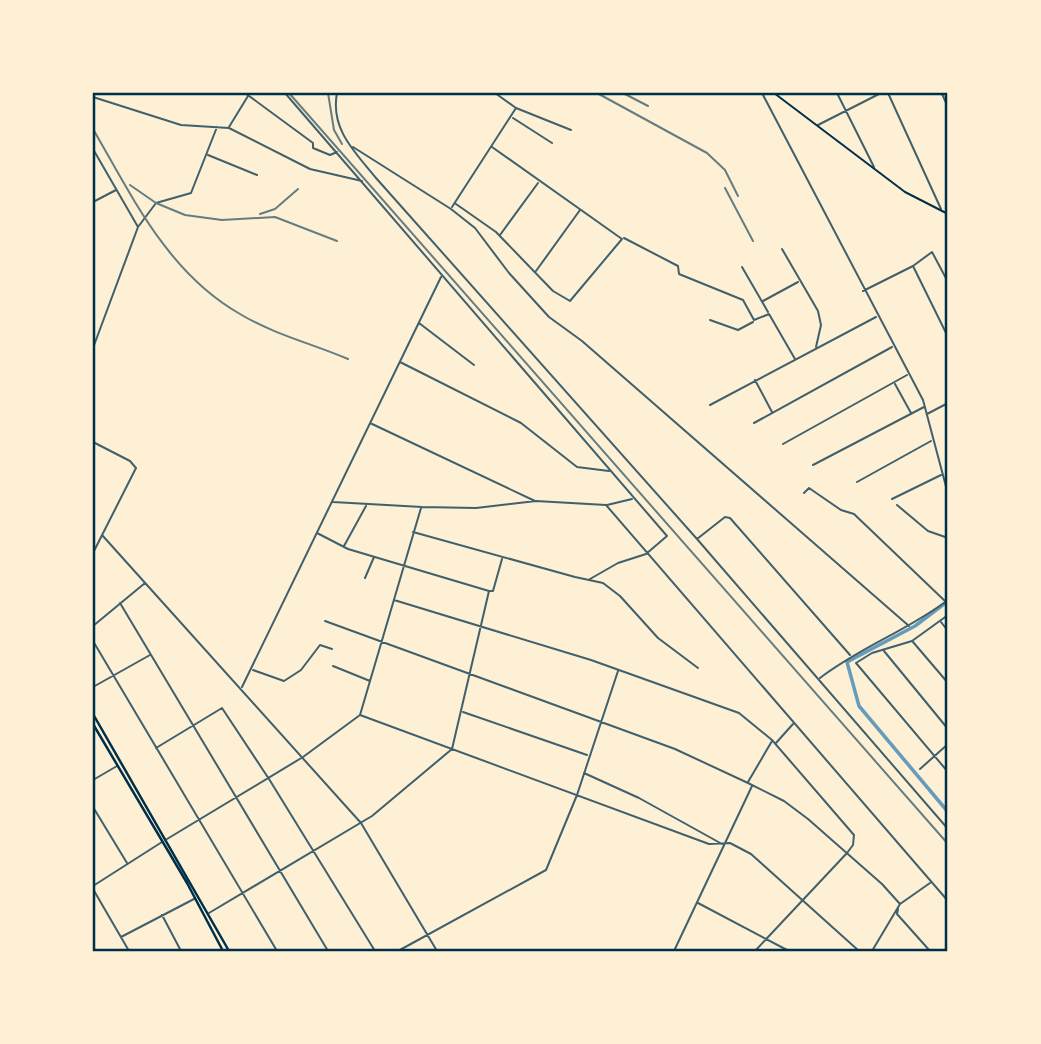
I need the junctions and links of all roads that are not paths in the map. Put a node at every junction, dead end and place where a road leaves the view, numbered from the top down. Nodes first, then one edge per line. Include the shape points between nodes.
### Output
1 (285, 93) edge
2 (337, 93) edge
3 (495, 93) edge
4 (762, 93) edge
5 (774, 93) edge
6 (837, 93) edge
7 (881, 93) edge
8 (888, 93) edge
9 (945, 93) edge
10 (247, 94) edge
11 (93, 97) edge
12 (948, 107) edge
13 (516, 108) junction
14 (845, 110) junction
15 (512, 118) junction
16 (818, 125) junction
17 (217, 126) junction
18 (229, 128) junction
19 (571, 130) dead end
20 (552, 143) dead end
21 (349, 145) junction
22 (492, 147) junction
23 (93, 149) edge
24 (337, 152) junction
25 (207, 155) junction
26 (874, 167) junction
27 (257, 175) dead end
28 (362, 181) junction
29 (540, 181) junction
30 (116, 190) junction
31 (93, 202) edge
32 (456, 204) junction
33 (451, 209) junction
34 (580, 209) junction
35 (942, 211) junction
36 (948, 214) edge
37 (138, 227) junction
38 (500, 235) junction
39 (622, 239) junction
40 (782, 249) dead end
41 (913, 266) junction
42 (742, 267) dead end
43 (536, 271) junction
44 (442, 276) junction
45 (800, 281) junction
46 (948, 282) edge
47 (863, 290) junction
48 (762, 302) junction
49 (769, 314) junction
50 (877, 316) junction
51 (710, 320) dead end
52 (755, 320) junction
53 (418, 322) junction
54 (948, 337) edge
55 (893, 346) junction
56 (93, 348) edge
57 (816, 348) junction
58 (794, 359) junction
59 (400, 362) junction
60 (474, 365) dead end
61 (909, 374) junction
62 (755, 380) junction
63 (894, 382) junction
64 (948, 403) edge
65 (710, 405) dead end
66 (925, 407) junction
67 (772, 413) junction
68 (911, 414) junction
69 (926, 415) junction
70 (370, 423) junction
71 (754, 423) dead end
72 (932, 440) junction
73 (93, 442) edge
74 (783, 444) dead end
75 (813, 465) dead end
76 (610, 471) junction
77 (942, 475) junction
78 (857, 482) dead end
79 (804, 493) dead end
80 (948, 494) edge
81 (634, 499) junction
82 (892, 499) dead end
83 (536, 501) junction
84 (333, 502) junction
85 (606, 505) junction
86 (897, 505) dead end
87 (366, 506) junction
88 (422, 507) junction
89 (412, 532) junction
90 (317, 533) junction
91 (102, 535) junction
92 (948, 538) edge
93 (697, 539) junction
94 (344, 547) junction
95 (93, 553) edge
96 (646, 555) junction
97 (374, 557) junction
98 (503, 558) junction
99 (404, 565) junction
100 (365, 578) dead end
101 (590, 579) junction
102 (145, 583) junction
103 (489, 591) junction
104 (394, 600) junction
105 (947, 601) edge
106 (120, 603) junction
107 (948, 615) edge
108 (325, 621) dead end
109 (941, 621) junction
110 (93, 626) edge
111 (909, 626) junction
112 (481, 627) junction
113 (948, 631) edge
114 (93, 641) edge
115 (912, 641) junction
116 (383, 642) junction
117 (332, 649) dead end
118 (883, 650) junction
119 (152, 654) junction
120 (850, 655) junction
121 (333, 666) dead end
122 (698, 668) dead end
123 (618, 669) junction
124 (252, 670) junction
125 (471, 675) junction
126 (113, 676) junction
127 (819, 679) junction
128 (371, 682) junction
129 (948, 683) edge
130 (93, 687) edge
131 (241, 689) junction
132 (462, 712) junction
133 (93, 714) edge
134 (360, 715) junction
135 (600, 723) junction
136 (794, 723) junction
137 (93, 724) edge
138 (194, 725) junction
139 (948, 729) edge
140 (772, 740) junction
141 (775, 743) junction
142 (948, 744) edge
143 (156, 748) junction
144 (452, 749) junction
145 (589, 756) junction
146 (934, 756) junction
147 (303, 757) junction
148 (119, 766) junction
149 (920, 769) dead end
150 (948, 772) edge
151 (584, 773) junction
152 (269, 779) junction
153 (93, 780) edge
154 (748, 783) junction
155 (752, 785) junction
156 (577, 794) junction
157 (237, 798) junction
158 (93, 807) edge
159 (199, 821) junction
160 (361, 823) junction
161 (948, 829) edge
162 (165, 840) junction
163 (723, 844) junction
164 (313, 851) junction
165 (847, 853) junction
166 (128, 864) junction
167 (280, 871) junction
168 (931, 882) junction
169 (93, 887) edge
170 (242, 894) junction
171 (194, 897) junction
172 (803, 899) junction
173 (948, 901) edge
174 (697, 902) junction
175 (900, 904) junction
176 (208, 913) junction
177 (162, 915) junction
178 (428, 935) junction
179 (121, 937) junction
180 (766, 939) junction
181 (129, 951) edge
182 (181, 951) edge
183 (223, 951) edge
184 (229, 951) edge
185 (277, 951) edge
186 (328, 951) edge
187 (375, 951) edge
188 (398, 951) edge
189 (438, 951) edge
190 (674, 951) edge
191 (755, 951) edge
192 (789, 951) edge
193 (859, 951) edge
194 (872, 951) edge
195 (930, 951) edge

1 - 24 street
2 - 21 street via 340,132
3 - 13 street
4 - 47 street
5 - 16 main road
6 - 14 street
7 - 14 street
8 - 35 street
9 - 12 street
10 - 18 street
10 - 24 street via 300,131 313,143 312,148 330,155
11 - 17 street via 181,125
13 - 15 street
13 - 19 street
14 - 16 street
14 - 26 street
15 - 20 street
15 - 22 street
16 - 26 main road
17 - 18 street
17 - 25 street
18 - 28 street via 310,169
21 - 33 street
21 - 93 street
22 - 29 street
22 - 32 street
23 - 30 street
24 - 28 street
25 - 27 street
25 - 37 street via 191,192 156,204
26 - 35 main road via 905,192
28 - 44 street
29 - 34 street
29 - 38 street
30 - 31 street
30 - 37 street
32 - 33 street
32 - 38 street
33 - 111 street via 484,238 550,317
34 - 39 street
34 - 43 street
35 - 36 main road
37 - 56 street
38 - 43 street
39 - 43 street via 570,301 553,291
39 - 52 street via 678,266 679,274 743,300
40 - 45 street
41 - 46 street via 932,252
41 - 47 street
41 - 54 street
42 - 48 street
44 - 53 street
44 - 76 street
45 - 48 street
45 - 57 street via 818,311 821,325
47 - 50 street
48 - 49 street
49 - 52 street
49 - 58 street
50 - 55 street
50 - 57 street
51 - 52 street via 738,330
53 - 59 street
53 - 60 street
55 - 61 street
55 - 67 street
57 - 58 street
58 - 62 street
59 - 70 street
59 - 76 street via 521,424 577,467
61 - 63 street
61 - 66 street
62 - 65 street
62 - 67 street
63 - 68 street
63 - 74 street
64 - 69 street
66 - 68 street
66 - 69 street
67 - 71 street
68 - 75 street
69 - 72 street
70 - 83 street
70 - 84 street
72 - 77 street
72 - 78 street
73 - 91 street via 136,468
76 - 81 street
77 - 80 street
77 - 82 street
79 - 105 street via 809,488 863,521
81 - 85 street
81 - 96 street via 667,536
83 - 85 street
83 - 88 street via 476,508
84 - 87 street
84 - 90 street
85 - 96 street
86 - 92 street via 922,527
87 - 88 street
87 - 94 street
88 - 89 street
89 - 98 street
89 - 99 street
90 - 94 street
90 - 124 street
91 - 95 street
91 - 102 street
93 - 120 street via 725,517 730,518
93 - 127 street
94 - 97 street
96 - 101 street
96 - 136 street
97 - 99 street
97 - 100 street
98 - 101 street
98 - 103 street via 493,591
99 - 103 street
99 - 104 street
101 - 122 street via 620,596 658,638
102 - 106 street
102 - 131 street
103 - 112 street
104 - 112 street
104 - 116 street
105 - 111 street
106 - 110 street
106 - 119 street
107 - 109 street
108 - 116 street
109 - 113 street
109 - 115 street
111 - 120 street
112 - 123 street
112 - 125 street
114 - 126 street
115 - 118 street
115 - 129 street
116 - 125 street
116 - 128 street
117 - 124 street via 320,645 301,670 284,681
118 - 139 street
118 - 146 street via 858,660 857,665
119 - 126 street
119 - 138 street
120 - 127 street
121 - 128 street
123 - 135 street
123 - 140 street via 739,713
124 - 131 street
125 - 132 street
125 - 135 street
126 - 130 street
126 - 143 street
127 - 161 street
128 - 134 street
131 - 147 street
132 - 144 street
132 - 145 street
133 - 162 main road
134 - 144 street
134 - 147 street
135 - 145 street
135 - 154 street via 675,749
136 - 141 street
136 - 168 street
137 - 148 main road
138 - 143 street
138 - 152 street via 222,708
138 - 157 street
140 - 141 street
140 - 154 street
141 - 165 street via 854,835
142 - 146 street
143 - 159 street
144 - 156 street
144 - 160 street
145 - 151 street
146 - 149 street
146 - 150 street
147 - 152 street
147 - 160 street
148 - 153 street
148 - 162 main road
151 - 156 street
151 - 163 street
152 - 157 street
152 - 164 street
154 - 155 street
155 - 163 street
155 - 165 street via 784,801
156 - 163 street via 709,844
156 - 178 street via 546,870
157 - 159 street
157 - 167 street
158 - 166 street
159 - 162 street
159 - 170 street
160 - 164 street
160 - 178 street
162 - 166 street
162 - 171 main road
162 - 176 main road
163 - 172 street via 751,854
163 - 174 street
164 - 167 street
164 - 187 street
165 - 172 street
165 - 175 street
166 - 169 street
167 - 170 street
167 - 186 street
168 - 173 street
168 - 175 street
169 - 179 street
170 - 176 street
170 - 185 street
171 - 177 street
171 - 183 main road
172 - 180 street
172 - 193 street
174 - 180 street
174 - 190 street
175 - 194 street
175 - 195 street via 897,914
176 - 184 main road
177 - 179 street
177 - 182 street
178 - 188 street
178 - 189 street
179 - 181 street
180 - 191 street
180 - 192 street

